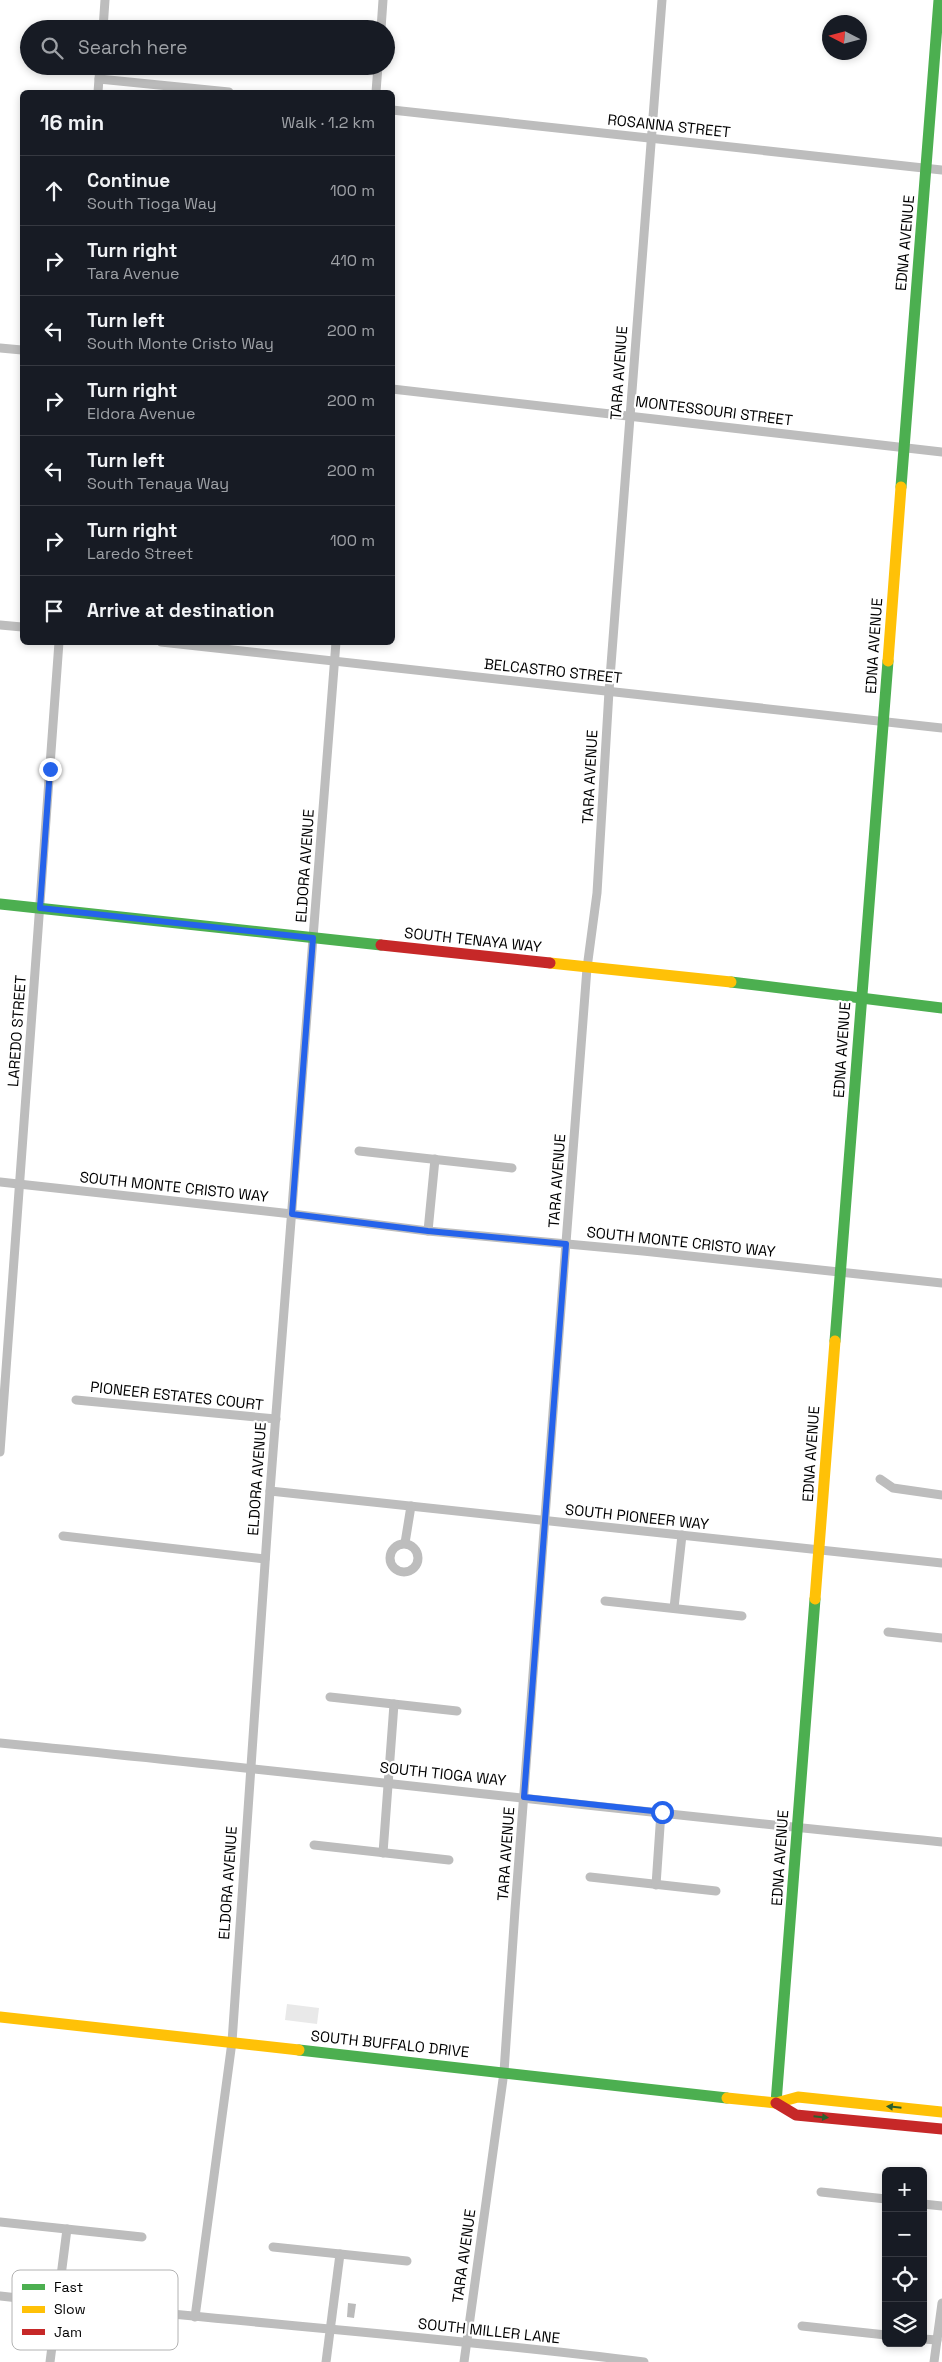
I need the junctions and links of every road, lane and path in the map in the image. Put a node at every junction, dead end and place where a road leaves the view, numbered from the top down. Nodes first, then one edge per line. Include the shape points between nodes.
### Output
1 (105, 0) edge
2 (383, 0) edge
3 (662, 0) edge
4 (939, 0) edge
5 (104, 20) edge
6 (382, 20) edge
7 (99, 75) edge
8 (377, 75) edge
9 (99, 79) junction
10 (98, 90) edge
11 (208, 90) edge
12 (376, 90) edge
13 (395, 110) edge
14 (651, 138) junction
15 (926, 168) junction
16 (942, 170) edge
17 (0, 348) edge
18 (20, 350) edge
19 (395, 389) edge
20 (630, 415) junction
21 (903, 448) junction
22 (942, 452) edge
23 (0, 625) edge
24 (20, 628) edge
25 (59, 645) edge
26 (186, 645) edge
27 (336, 645) edge
28 (334, 662) junction
29 (609, 691) junction
30 (883, 721) junction
31 (942, 728) edge
32 (0, 904) edge
33 (40, 908) junction
34 (313, 938) junction
35 (587, 968) junction
36 (861, 997) junction
37 (942, 1008) edge
38 (359, 1151) dead end
39 (435, 1159) junction
40 (512, 1168) dead end
41 (0, 1182) edge
42 (19, 1185) junction
43 (292, 1214) junction
44 (428, 1231) junction
45 (566, 1244) junction
46 (840, 1273) junction
47 (942, 1283) edge
48 (76, 1400) dead end
49 (276, 1420) junction
50 (0, 1452) edge
51 (880, 1479) dead end
52 (270, 1491) junction
53 (942, 1495) edge
54 (411, 1506) junction
55 (545, 1521) junction
56 (682, 1535) junction
57 (63, 1536) dead end
58 (406, 1543) dead end
59 (819, 1550) junction
60 (265, 1559) junction
61 (942, 1563) edge
62 (605, 1601) dead end
63 (674, 1608) junction
64 (742, 1616) dead end
65 (888, 1632) dead end
66 (942, 1638) edge
67 (330, 1697) dead end
68 (394, 1704) junction
69 (457, 1711) dead end
70 (0, 1743) edge
71 (250, 1767) junction
72 (388, 1782) junction
73 (524, 1797) junction
74 (662, 1812) junction
75 (798, 1828) junction
76 (942, 1842) edge
77 (314, 1845) dead end
78 (383, 1853) junction
79 (449, 1860) dead end
80 (590, 1877) dead end
81 (656, 1884) junction
82 (716, 1891) dead end
83 (0, 2017) edge
84 (232, 2042) junction
85 (504, 2072) junction
86 (776, 2103) junction
87 (942, 2112) edge
88 (942, 2129) edge
89 (821, 2192) dead end
90 (882, 2200) edge
91 (927, 2204) edge
92 (942, 2206) edge
93 (0, 2222) edge
94 (67, 2229) junction
95 (142, 2237) dead end
96 (273, 2247) dead end
97 (340, 2254) junction
98 (407, 2261) dead end
99 (61, 2270) edge
100 (942, 2303) edge
101 (178, 2315) edge
102 (195, 2317) junction
103 (802, 2326) dead end
104 (331, 2328) junction
105 (882, 2335) edge
106 (927, 2339) edge
107 (937, 2340) junction
108 (466, 2341) junction
109 (326, 2362) edge
110 (464, 2362) edge
111 (644, 2362) edge
112 (934, 2362) edge

1 - 5 street
2 - 6 street
3 - 14 street, TARA AVENUE
4 - 15 street, EDNA AVENUE
7 - 9 street
8 - 12 street
9 - 10 street
9 - 11 street
13 - 14 street, ROSANNA STREET
14 - 15 street, ROSANNA STREET
14 - 20 street, TARA AVENUE
15 - 16 street, ROSANNA STREET
15 - 21 street, EDNA AVENUE
17 - 18 street
19 - 20 street, MONTESSOURI STREET
20 - 21 street, MONTESSOURI STREET
20 - 29 street, TARA AVENUE
21 - 22 street, MONTESSOURI STREET
21 - 30 street, EDNA AVENUE
23 - 24 street
25 - 33 street, LAREDO STREET
26 - 28 street, BELCASTRO STREET
27 - 28 street, ELDORA AVENUE
28 - 29 street, BELCASTRO STREET
28 - 34 street, ELDORA AVENUE
29 - 30 street, BELCASTRO STREET
29 - 35 street, TARA AVENUE via 597,893
30 - 31 street, BELCASTRO STREET
30 - 36 street, EDNA AVENUE
32 - 33 street, SOUTH TENAYA WAY
33 - 34 street, SOUTH TENAYA WAY
33 - 42 street, LAREDO STREET
34 - 35 street, SOUTH TENAYA WAY
34 - 43 street, ELDORA AVENUE
35 - 36 street, SOUTH TENAYA WAY
35 - 45 street, TARA AVENUE
36 - 37 street, SOUTH TENAYA WAY
36 - 46 street, EDNA AVENUE
38 - 39 street
39 - 40 street
39 - 44 street
41 - 42 street, SOUTH MONTE CRISTO WAY
42 - 43 street, SOUTH MONTE CRISTO WAY
42 - 50 street, LAREDO STREET
43 - 44 street, SOUTH MONTE CRISTO WAY
43 - 49 street, ELDORA AVENUE
44 - 45 street, SOUTH MONTE CRISTO WAY
45 - 46 street, SOUTH MONTE CRISTO WAY
45 - 55 street, TARA AVENUE
46 - 47 street, SOUTH MONTE CRISTO WAY
46 - 59 street, EDNA AVENUE
48 - 49 street, PIONEER ESTATES COURT
49 - 52 street, ELDORA AVENUE
51 - 53 street via 893,1488
52 - 54 street, SOUTH PIONEER WAY
52 - 60 street, ELDORA AVENUE
54 - 55 street, SOUTH PIONEER WAY
54 - 58 street
55 - 56 street, SOUTH PIONEER WAY
55 - 73 street, TARA AVENUE
56 - 59 street, SOUTH PIONEER WAY
56 - 63 street
57 - 60 street
59 - 61 street, SOUTH PIONEER WAY
59 - 75 street, EDNA AVENUE
60 - 71 street, ELDORA AVENUE
62 - 63 street
63 - 64 street
65 - 66 street
67 - 68 street
68 - 69 street
68 - 72 street
70 - 71 street, SOUTH TIOGA WAY
71 - 72 street, SOUTH TIOGA WAY
71 - 84 street, ELDORA AVENUE
72 - 73 street, SOUTH TIOGA WAY
72 - 78 street
73 - 74 street, SOUTH TIOGA WAY
73 - 85 street, TARA AVENUE
74 - 75 street, SOUTH TIOGA WAY
74 - 81 street
75 - 76 street, SOUTH TIOGA WAY
75 - 86 street, EDNA AVENUE
77 - 78 street
78 - 79 street
80 - 81 street
81 - 82 street
83 - 84 street, SOUTH BUFFALO DRIVE
84 - 85 street, SOUTH BUFFALO DRIVE
84 - 102 street, ELDORA AVENUE
85 - 86 street, SOUTH BUFFALO DRIVE
85 - 108 street, TARA AVENUE
87 -> 86 street, SOUTH BUFFALO DRIVE via 798,2097
86 -> 88 street, SOUTH BUFFALO DRIVE via 796,2114
89 - 90 street
91 - 92 street
93 - 94 street
94 - 95 street
94 - 99 street
96 - 97 street
97 - 98 street
97 - 104 street
100 - 107 street
101 - 102 street, SOUTH MILLER LANE
102 - 104 street, SOUTH MILLER LANE
103 - 105 street
104 - 108 street, SOUTH MILLER LANE
104 - 109 street
106 - 107 street
107 - 112 street
108 - 110 street, TARA AVENUE
108 - 111 street, SOUTH MILLER LANE

